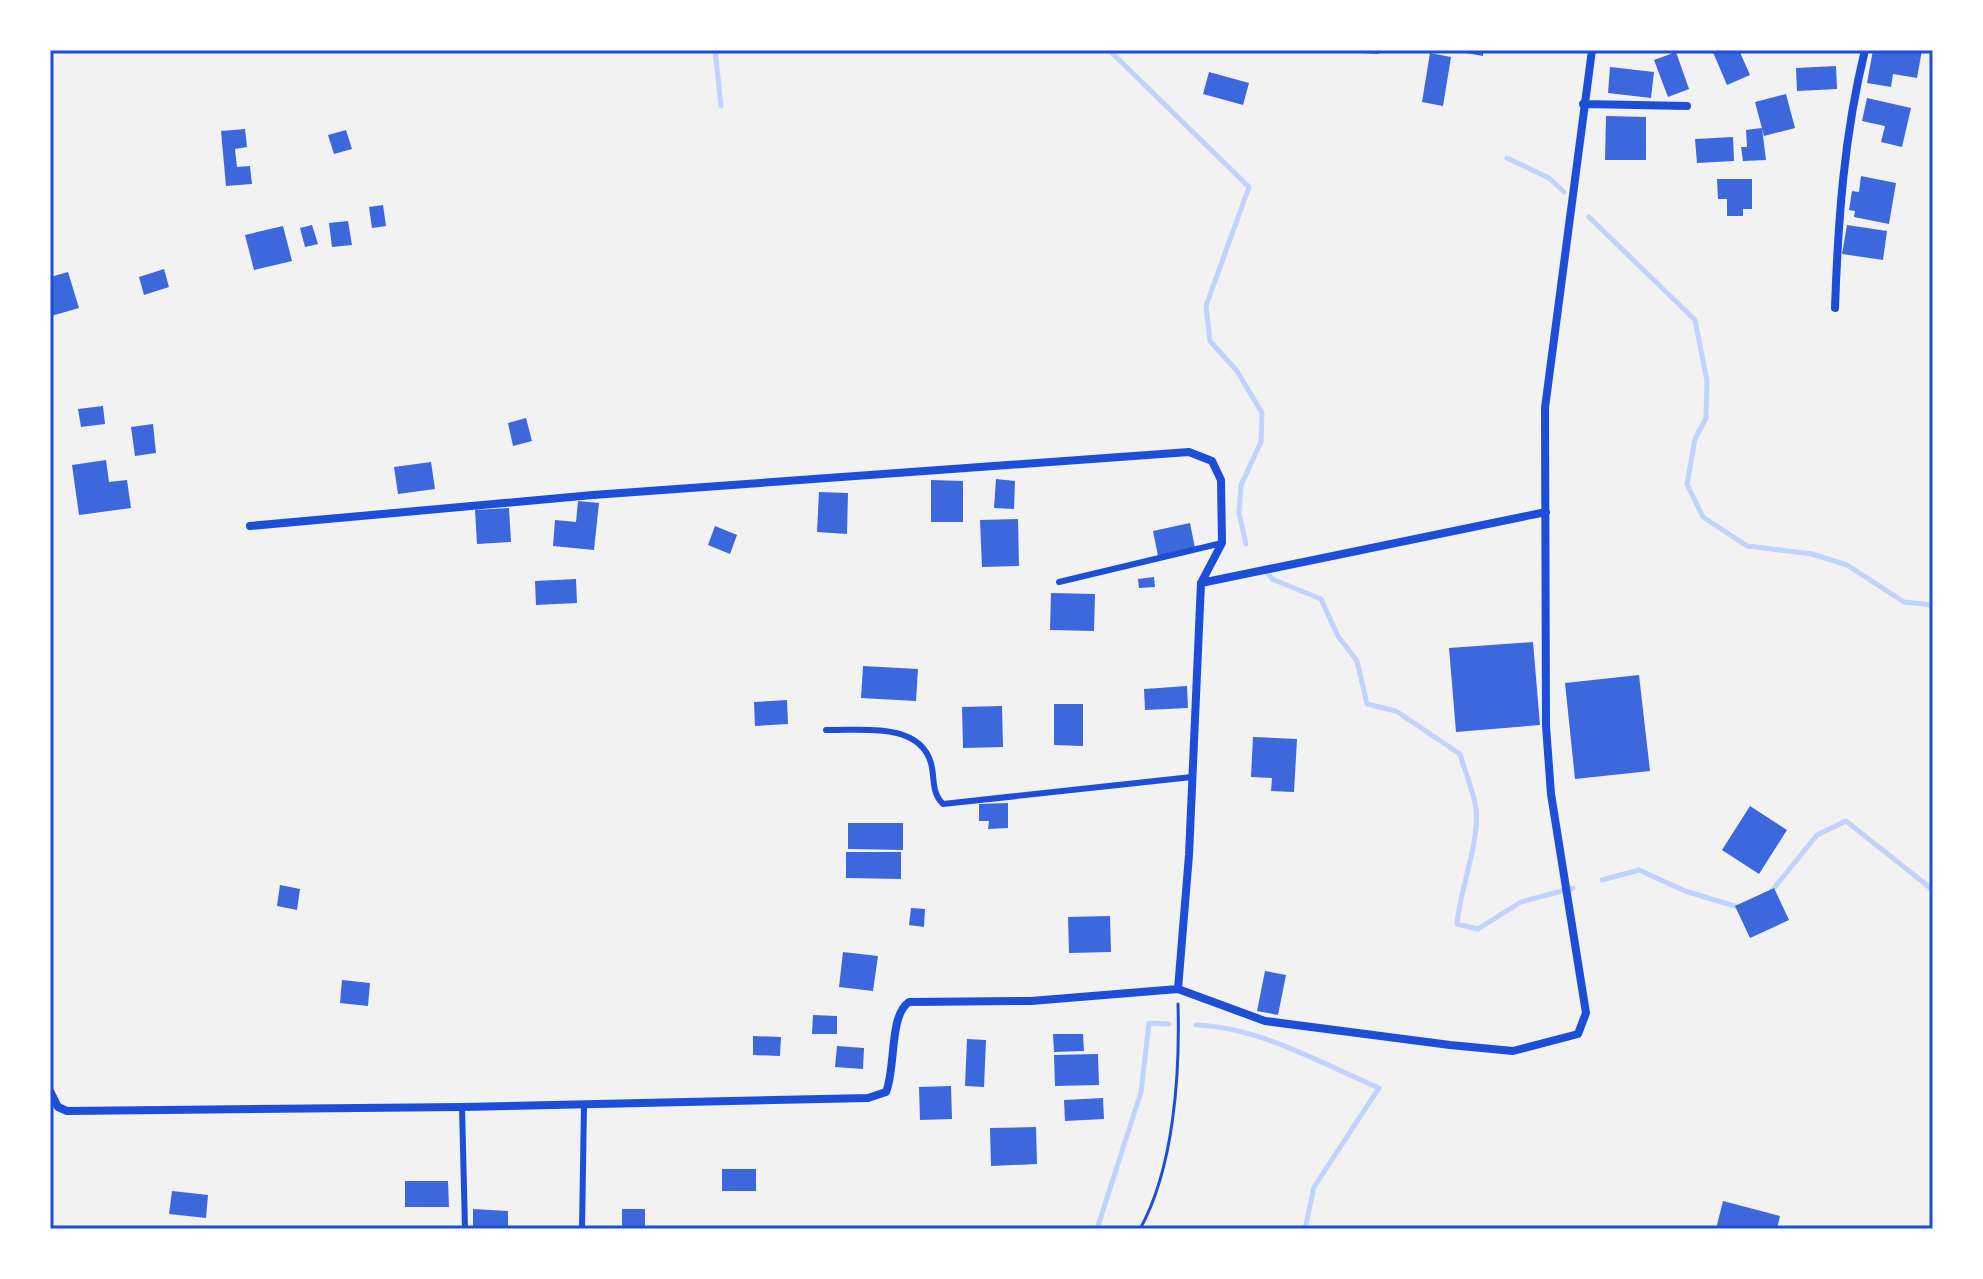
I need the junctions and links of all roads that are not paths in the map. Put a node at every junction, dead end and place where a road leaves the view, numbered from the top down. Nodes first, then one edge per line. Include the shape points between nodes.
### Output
1 (1592, 50) edge
2 (1865, 50) edge
3 (1583, 104) junction
4 (1687, 106) dead end
5 (1835, 308) dead end
6 (1546, 512) junction
7 (250, 526) dead end
8 (1222, 543) junction
9 (1059, 582) dead end
10 (1201, 583) junction
11 (826, 730) dead end
12 (1192, 777) junction
13 (1178, 989) junction
14 (50, 1091) edge
15 (584, 1105) junction
16 (462, 1107) junction
17 (465, 1229) edge
18 (582, 1229) edge

1 - 3 street
2 - 5 street via 1848,132
3 - 4 street
3 - 6 street via 1545,408
6 - 10 street
6 - 13 street via 1547,740 1555,825 1586,1013 1578,1034 1513,1051 1450,1045 1265,1021
7 - 8 street via 1189,452 1203,455 1218,469
8 - 9 lane
8 - 10 street
10 - 12 street
11 - 12 lane via 912,738 931,761 935,793 943,804
12 - 13 street
13 - 15 street via 1031,1001 909,1002 900,1009 889,1085 880,1095
14 - 16 street via 58,1107 67,1111
15 - 16 street
15 - 18 lane
16 - 17 lane

